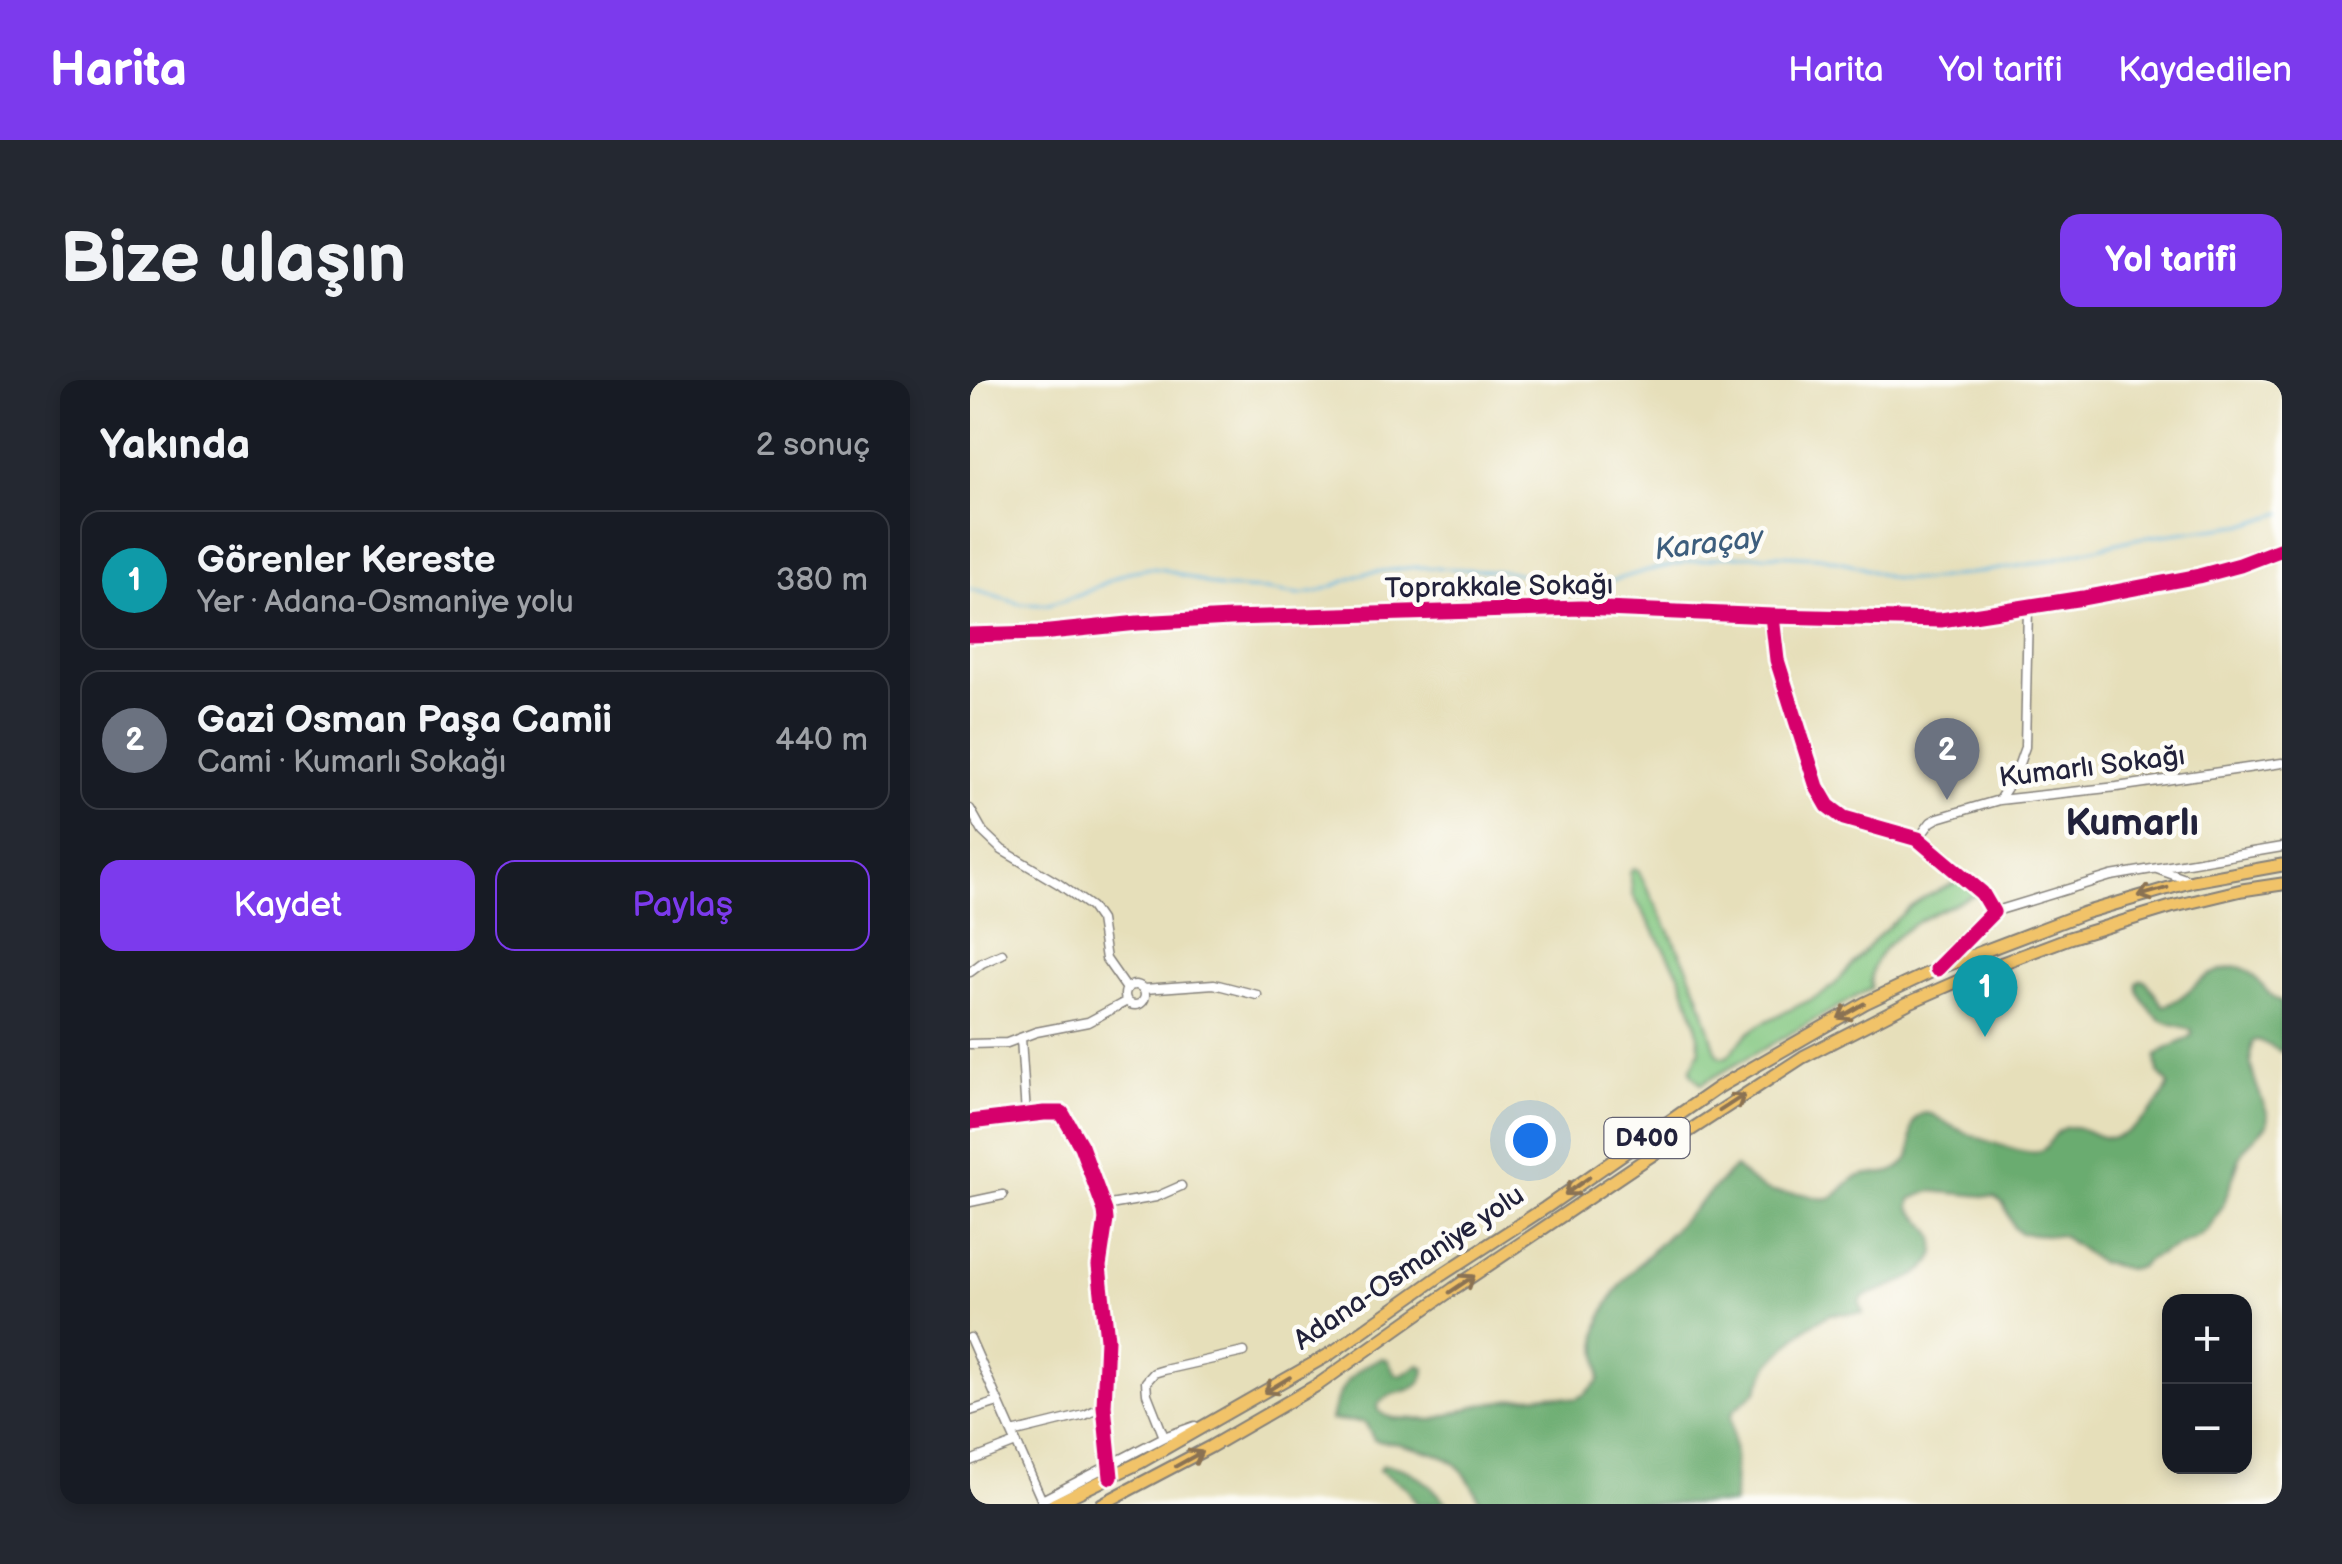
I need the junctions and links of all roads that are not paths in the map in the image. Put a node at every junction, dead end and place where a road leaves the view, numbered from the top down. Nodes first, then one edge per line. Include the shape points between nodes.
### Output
1 (2282, 549) edge
2 (2028, 607) junction
3 (1772, 616) junction
4 (970, 634) edge
5 (2282, 764) edge
6 (1998, 800) junction
7 (970, 809) edge
8 (1918, 838) junction
9 (2282, 847) edge
10 (2282, 865) edge
11 (2153, 868) junction
12 (2193, 881) junction
13 (2282, 884) edge
14 (1993, 912) junction
15 (1002, 954) dead end
16 (1938, 969) junction
17 (970, 972) edge
18 (1127, 989) junction
19 (1144, 990) junction
20 (1257, 996) dead end
21 (1127, 1001) junction
22 (1021, 1038) junction
23 (970, 1044) edge
24 (1026, 1115) junction
25 (970, 1122) edge
26 (1181, 1186) dead end
27 (1003, 1195) dead end
28 (970, 1202) edge
29 (1104, 1206) junction
30 (970, 1338) edge
31 (1244, 1352) dead end
32 (998, 1402) junction
33 (1104, 1406) junction
34 (970, 1411) edge
35 (1214, 1422) junction
36 (1012, 1432) junction
37 (1164, 1437) junction
38 (1016, 1443) junction
39 (970, 1461) edge
40 (1110, 1471) junction
41 (1047, 1503) edge
42 (1102, 1504) edge

1 - 2 street, Toprakkale Sokağı via 2199,576
2 - 3 street, Toprakkale Sokağı via 1941,620
2 - 6 street via 2024,747
3 - 4 street, Toprakkale Sokağı via 1581,608
3 - 8 street via 1777,660 1824,801 1844,818
5 - 6 street, Kumarlı Sokağı
6 - 8 street, Kumarlı Sokağı via 1938,818
7 - 18 street via 1002,850 1091,907 1100,920 1106,959
8 - 14 street via 1982,893
9 - 11 street
10 - 12 highway, Adana-Osmaniye yolu / D400
11 - 12 street
11 - 14 street
12 -> 16 highway, Adana-Osmaniye yolu / D400
42 -> 13 highway, Adana-Osmaniye yolu / D400 via 1319,1384 1804,1057 1926,995 2069,938
14 - 16 street
15 - 17 street
16 -> 35 highway, Adana-Osmaniye yolu / D400 via 1719,1087 1330,1354
18 - 19 street
18 - 21 street
19 - 20 street via 1214,984
19 - 21 street via 1140,1004
21 - 22 street via 1088,1022
22 - 23 street
22 - 24 street
24 - 25 street
24 - 29 street via 1066,1116
26 - 29 street via 1156,1198
27 - 28 street
29 - 33 street
30 - 32 street
31 - 37 street via 1152,1374 1147,1394
32 - 34 street
32 - 36 street
33 - 36 street
33 - 40 street
35 - 37 street
35 - 40 highway, Adana-Osmaniye yolu / D400
36 - 38 street
37 - 40 street
38 - 39 street
38 - 41 street
40 - 41 highway, Adana-Osmaniye yolu / D400

